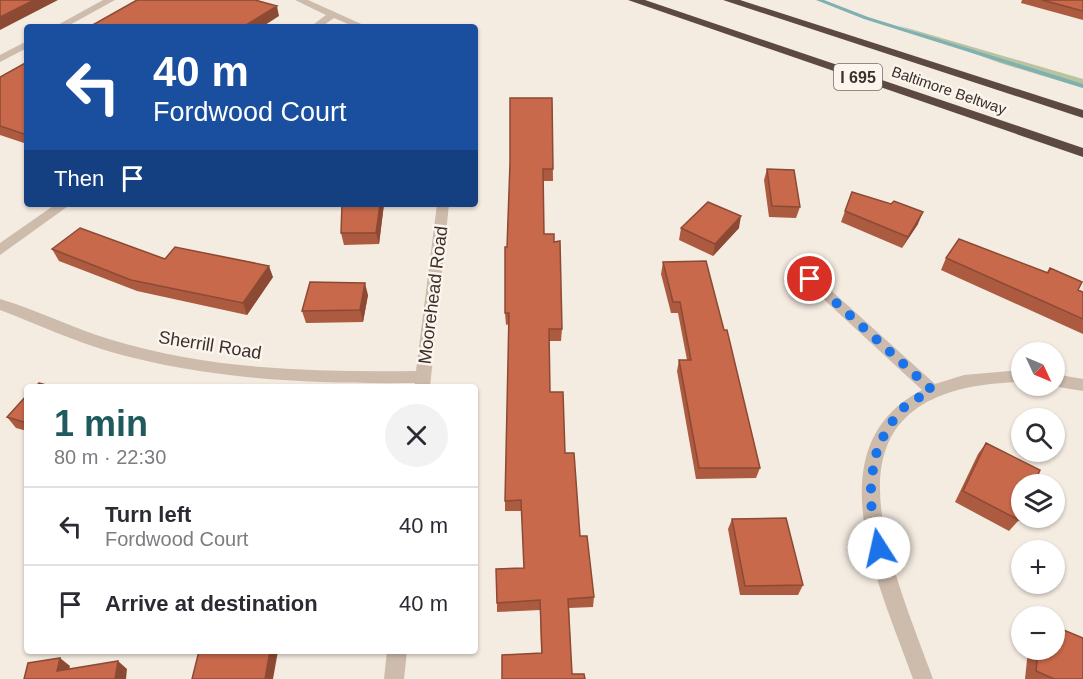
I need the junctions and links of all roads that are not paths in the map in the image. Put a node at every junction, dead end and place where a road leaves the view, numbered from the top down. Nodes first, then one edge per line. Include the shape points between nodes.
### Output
1 (110, 0) edge
2 (300, 0) edge
3 (634, 0) edge
4 (729, 0) edge
5 (333, 14) junction
6 (65, 24) edge
7 (319, 24) edge
8 (356, 24) edge
9 (24, 46) edge
10 (0, 58) edge
11 (1083, 114) edge
12 (1083, 153) edge
13 (61, 207) edge
14 (443, 207) edge
15 (0, 250) edge
16 (810, 279) dead end
17 (0, 303) edge
18 (1011, 376) edge
19 (422, 382) edge
20 (1065, 382) edge
21 (1083, 385) edge
22 (932, 390) junction
23 (397, 654) edge
24 (394, 679) edge
25 (923, 679) edge

1 - 6 street
2 - 5 street
3 - 12 highway, Baltimore Beltway / I 695
4 - 11 highway, Baltimore Beltway / I 695
5 - 7 street
5 - 8 street
9 - 10 street
13 - 15 street
14 - 19 street, Moorehead Road
16 - 22 street
17 - 19 street, Sherrill Road via 111,346 166,359 273,375
18 - 22 street via 973,378
20 - 21 street
22 - 25 street via 906,405 887,428 874,459 870,498 879,548
23 - 24 street

